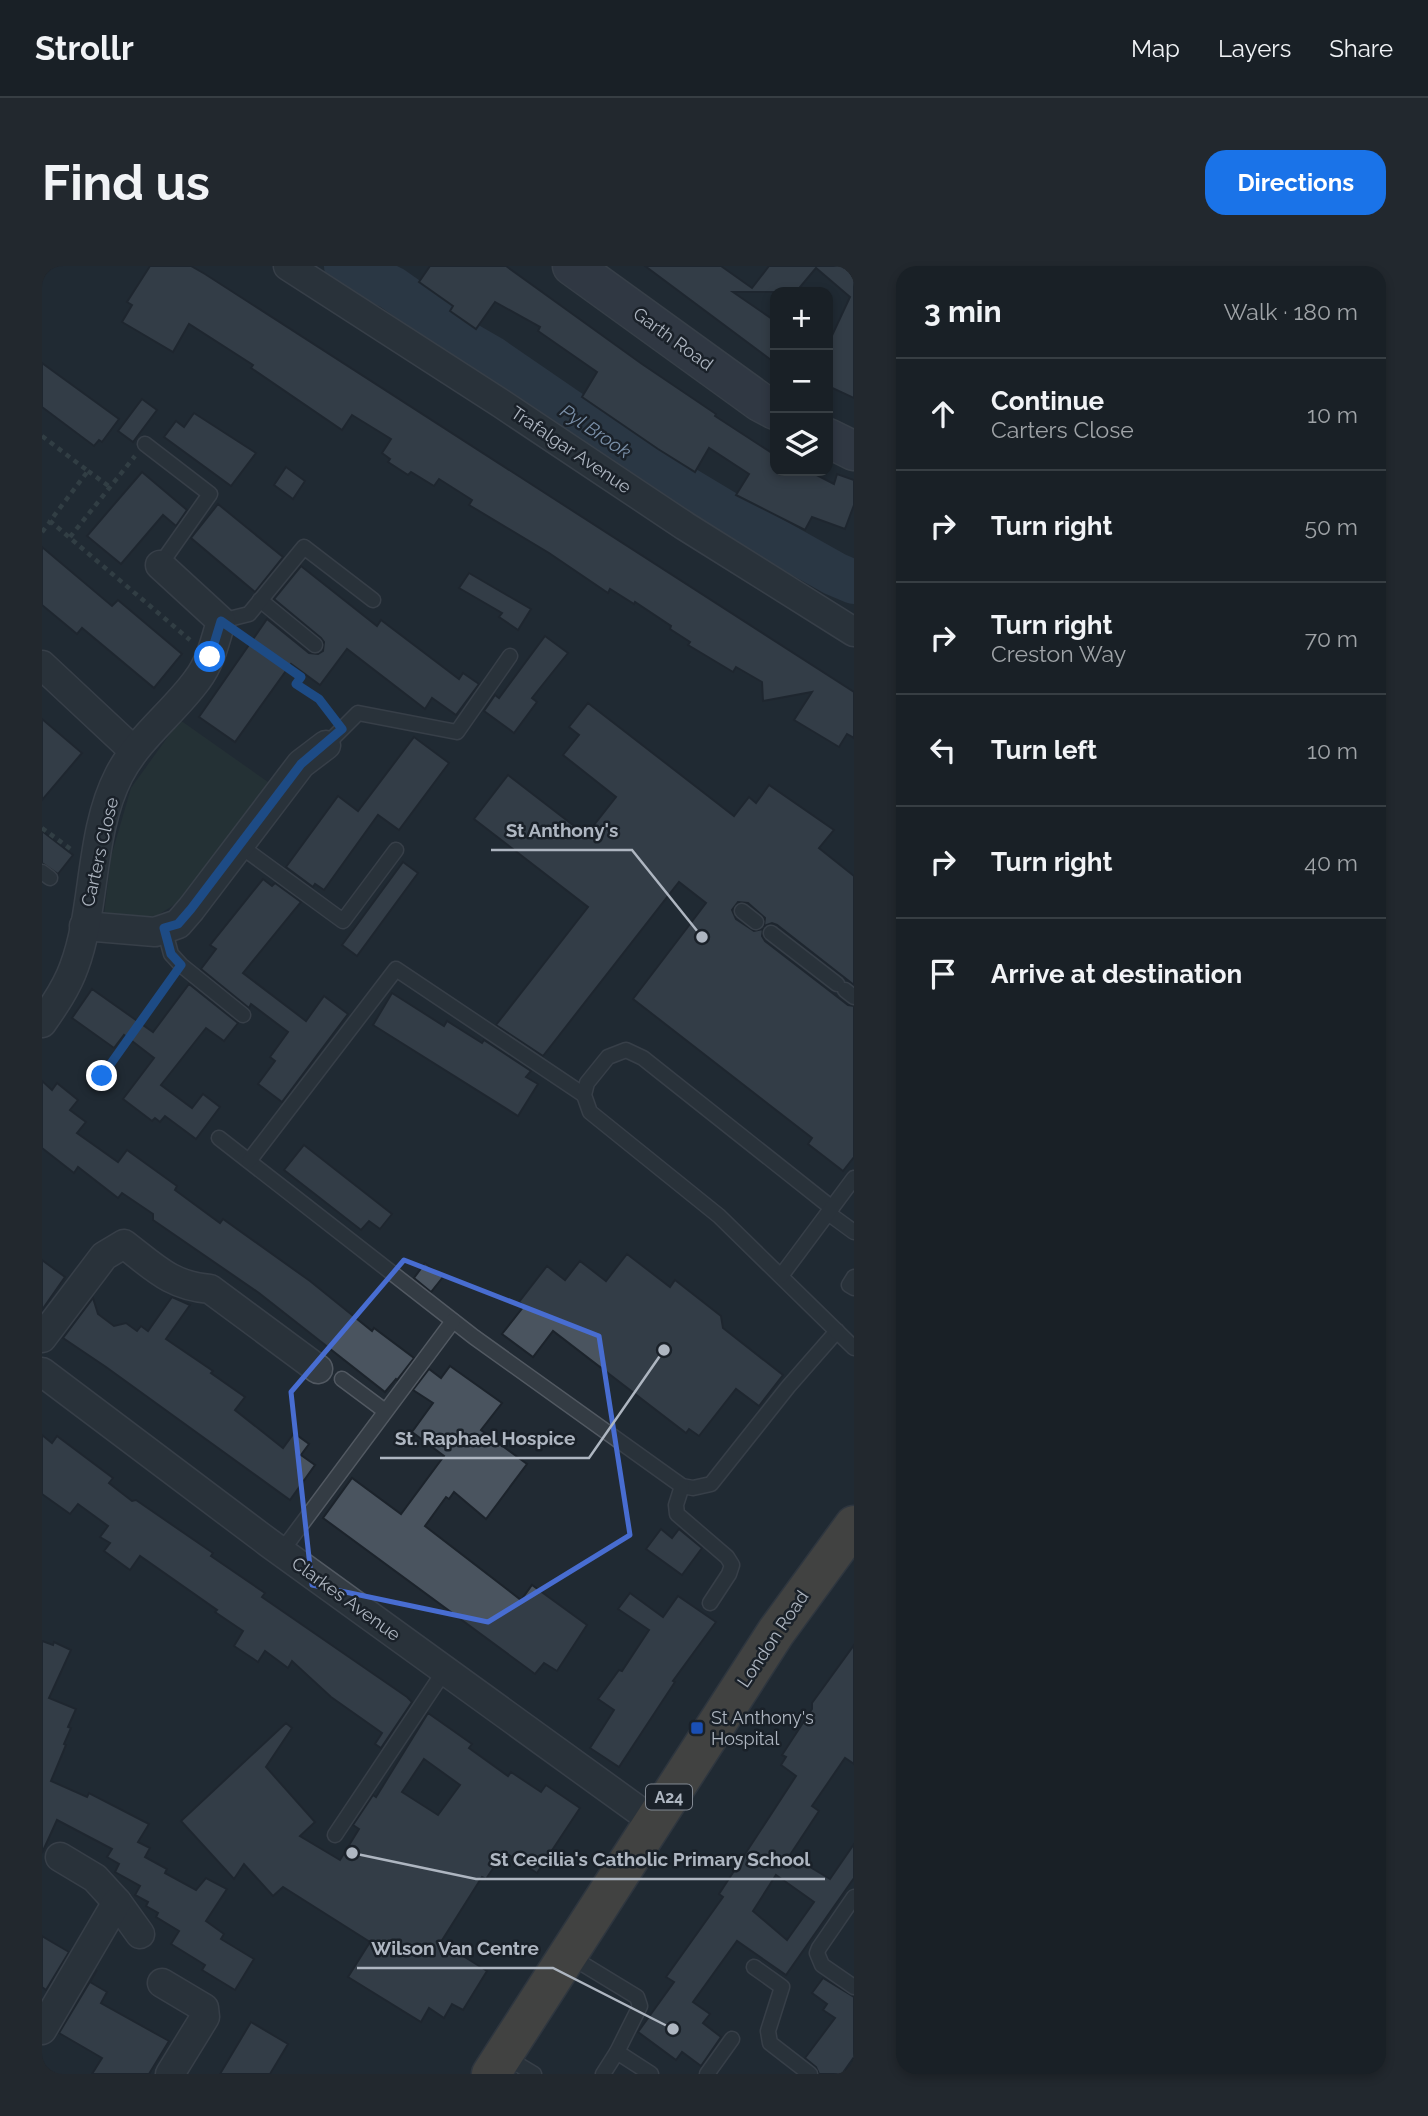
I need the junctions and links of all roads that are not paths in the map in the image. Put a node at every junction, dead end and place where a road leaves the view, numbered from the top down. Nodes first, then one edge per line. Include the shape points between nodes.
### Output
1 (288, 266) edge
2 (572, 266) edge
3 (770, 407) edge
4 (833, 440) edge
5 (145, 444) road end
6 (854, 451) edge
7 (160, 565) joint
8 (260, 600) junction
9 (373, 600) dead end
10 (221, 621) junction
11 (854, 632) edge
12 (315, 645) dead end
13 (510, 656) dead end
14 (47, 677) edge
15 (334, 737) joint
16 (134, 751) junction
17 (239, 845) junction
18 (396, 850) dead end
19 (742, 911) dead end
20 (756, 922) dead end
21 (84, 926) junction
22 (164, 928) junction
23 (771, 933) dead end
24 (845, 990) edge
25 (243, 1015) dead end
26 (42, 1023) edge
27 (584, 1095) junction
28 (219, 1138) dead end
29 (250, 1161) junction
30 (854, 1178) edge
31 (830, 1210) junction
32 (854, 1232) edge
33 (781, 1276) junction
34 (854, 1278) edge
35 (854, 1289) edge
36 (453, 1321) junction
37 (837, 1331) junction
38 (42, 1338) edge
39 (854, 1348) edge
40 (42, 1372) edge
41 (330, 1374) joint
42 (385, 1411) junction
43 (682, 1486) junction
44 (854, 1525) edge
45 (281, 1552) junction
46 (709, 1603) dead end
47 (445, 1670) junction
48 (653, 1821) junction
49 (335, 1835) dead end
50 (60, 1857) dead end
51 (854, 1896) edge
52 (117, 1902) junction
53 (140, 1934) dead end
54 (567, 1954) junction
55 (754, 1966) dead end
56 (162, 1983) dead end
57 (854, 1987) edge
58 (42, 2030) edge
59 (732, 2039) dead end
60 (617, 2052) junction
61 (509, 2068) edge
62 (170, 2074) edge
63 (603, 2074) edge
64 (651, 2074) edge
65 (707, 2074) edge
66 (810, 2074) edge

1 - 11 street, Trafalgar Avenue
2 - 3 street, Garth Road
4 - 6 street
5 - 7 lane via 210,494
7 - 10 street
8 - 9 lane via 304,547
8 - 10 lane via 249,614
8 - 12 lane
10 - 16 street, Carters Close via 198,680
13 - 15 lane via 457,732 358,713
14 - 16 street
15 - 17 street via 301,764
16 - 21 street, Carters Close via 118,777 93,866
17 - 18 lane via 342,921
17 - 22 street via 178,924
19 - 20 lane
21 - 22 street via 155,932
21 - 26 street, Carters Close via 74,967
22 - 25 lane via 171,954
23 - 24 lane
27 - 29 lane via 396,969
27 - 31 lane via 587,1083 608,1057 626,1051 653,1066
27 - 33 lane via 590,1112 719,1216
28 - 29 lane
29 - 36 lane
30 - 31 lane
31 - 32 lane
31 - 33 lane
33 - 37 lane
34 - 35 lane via 849,1285
36 - 42 lane
36 - 43 lane
37 - 39 lane
37 - 43 lane via 711,1484
38 - 41 street via 104,1256 124,1244 174,1282 210,1289
40 - 45 street, Clarkes Avenue
41 - 42 lane
42 - 45 lane
43 - 46 lane via 677,1514 732,1565
44 - 48 highway, London Road / A24 via 776,1632
45 - 47 street, Clarkes Avenue
47 - 48 street, Clarkes Avenue
47 - 49 lane
48 - 54 highway, London Road / A24
50 - 52 street via 95,1878
51 - 57 lane via 817,1953 822,1965
52 - 53 street
52 - 58 street
54 - 60 lane via 637,1997 640,2006
54 - 61 highway, London Road / A24
55 - 66 lane via 782,1987 768,2031 769,2043
56 - 62 street via 204,2008 205,2017
59 - 65 lane
60 - 63 lane
60 - 64 lane

